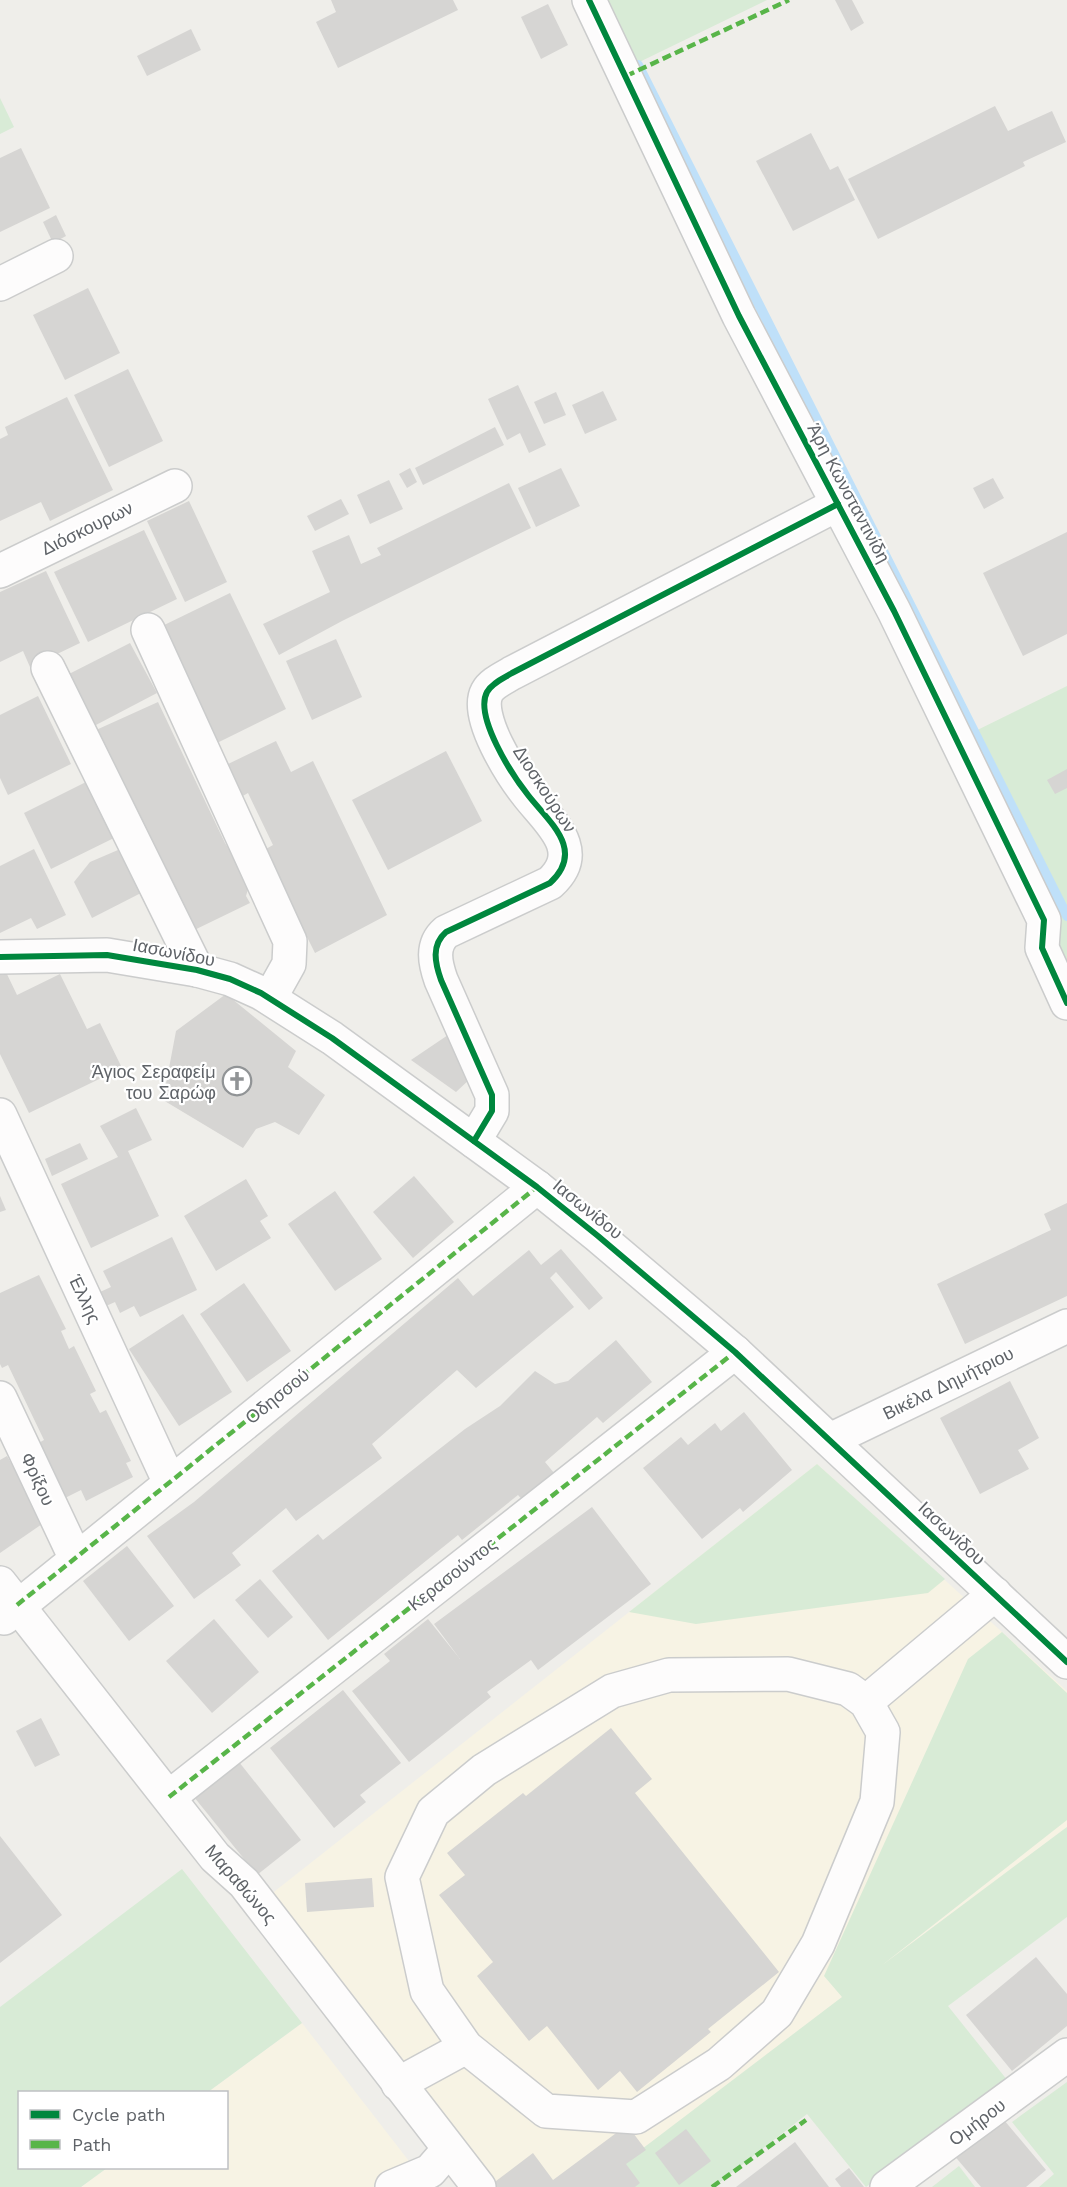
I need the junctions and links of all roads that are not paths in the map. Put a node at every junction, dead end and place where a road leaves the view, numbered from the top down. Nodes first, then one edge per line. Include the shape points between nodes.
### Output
1 (589, 0) edge
2 (56, 256) dead end
3 (0, 284) edge
4 (175, 486) dead end
5 (838, 504) junction
6 (0, 571) edge
7 (148, 630) dead end
8 (48, 668) dead end
9 (0, 957) edge
10 (197, 970) junction
11 (270, 998) junction
12 (1067, 1003) edge
13 (0, 1115) edge
14 (474, 1141) junction
15 (537, 1187) junction
16 (1067, 1326) edge
17 (735, 1352) junction
18 (0, 1398) edge
19 (830, 1440) junction
20 (170, 1483) junction
21 (76, 1559) junction
22 (995, 1594) junction
23 (6, 1601) edge
24 (1067, 1662) edge
25 (866, 1702) junction
26 (169, 1797) junction
27 (466, 2047) junction
28 (1067, 2055) edge
29 (398, 2084) junction
30 (449, 2149) junction
31 (392, 2187) edge
32 (479, 2187) edge
33 (887, 2187) edge

1 - 5 street, Άρη Κωνσταντινίδη via 739,316
2 - 3 street
4 - 6 street, Διόσκουρων
5 - 12 street, Άρη Κωνσταντινίδη via 1044,920 1042,948
5 - 14 street, Διοσκούρων via 512,673 488,692 483,707 486,721 526,793 558,831 565,857 558,876 550,883 446,932 437,945 436,964 441,980 492,1095 492,1111
7 - 11 street via 290,941 289,964
8 - 10 street
9 - 10 street, Ιασωνίδου via 107,955
10 - 11 street, Ιασωνίδου via 230,979
11 - 14 street, Ιασωνίδου
13 - 20 street, Έλλης
14 - 15 street, Ιασωνίδου
15 - 17 street, Ιασωνίδου
15 - 20 street, Οδησσού
16 - 19 street, Βικέλα Δημήτριου
17 - 19 street, Ιασωνίδου
17 - 26 street, Κερασούντος
18 - 21 street, Φρίξου
19 - 22 street, Ιασωνίδου
20 - 21 street, Οδησσού
21 - 23 street, Οδησσού
22 - 24 street, Ιασωνίδου
22 - 25 street
23 - 26 street, Μαραθώνος
25 - 27 street via 883,1732 877,1802 818,1944 777,2013 719,2064 636,2117 546,2111
25 - 27 street via 848,1689 788,1674 669,1675 612,1691 484,1770 433,1812 402,1877 427,1991
26 - 29 street, Μαραθώνος via 215,1857 244,1882
27 - 29 street
28 - 33 street, Ομήρου
29 - 30 street, Μαραθώνος
30 - 31 street via 430,2170
30 - 32 street, Μαραθώνος

